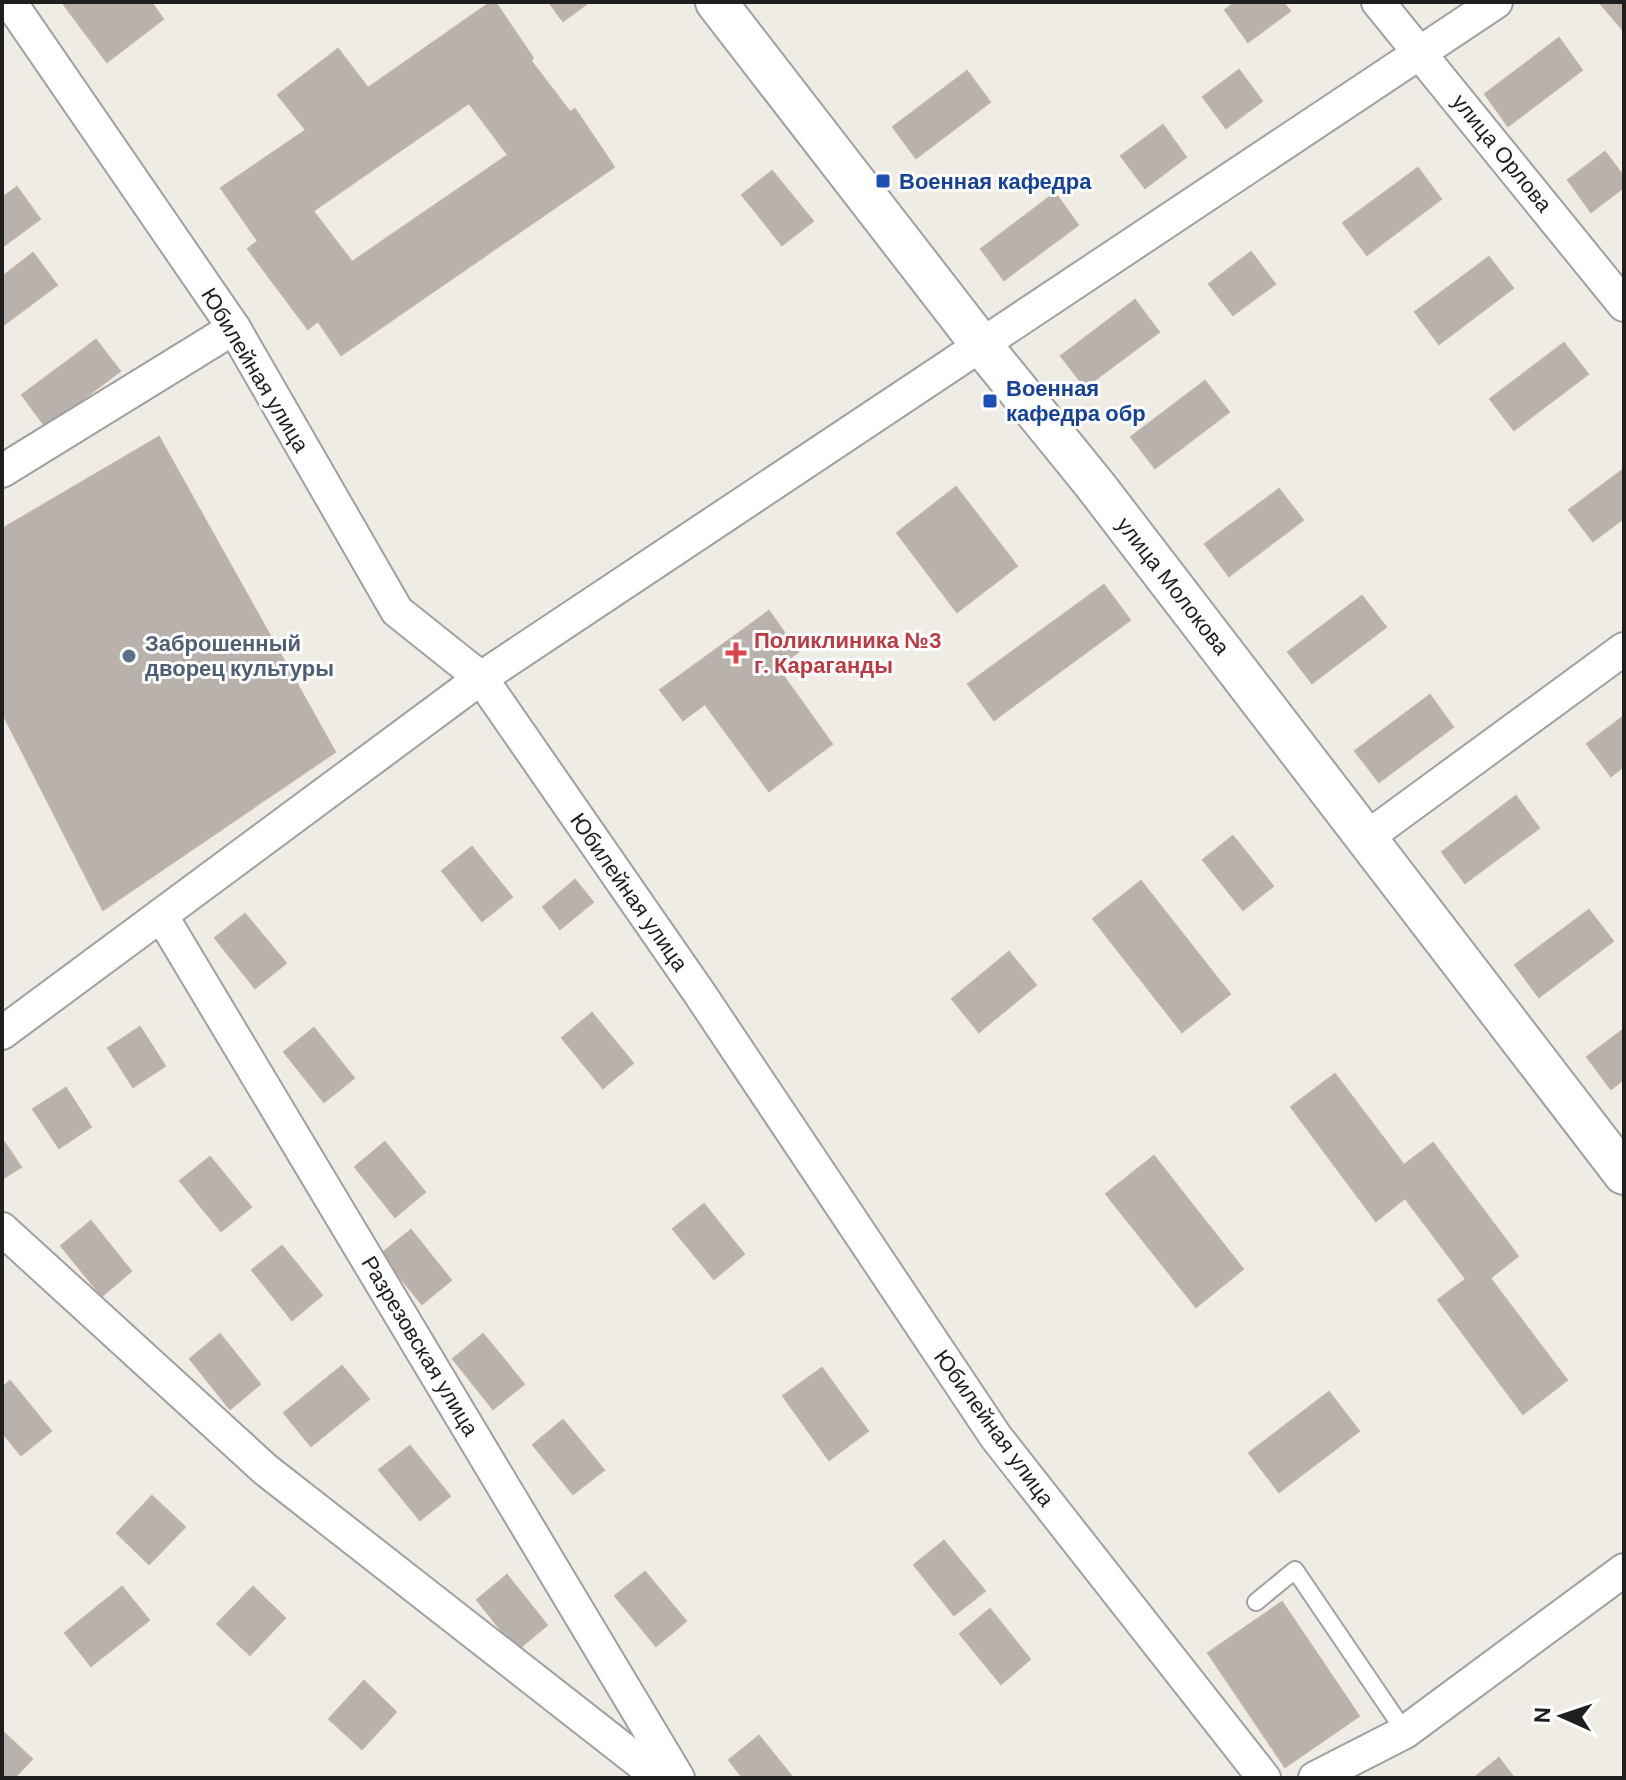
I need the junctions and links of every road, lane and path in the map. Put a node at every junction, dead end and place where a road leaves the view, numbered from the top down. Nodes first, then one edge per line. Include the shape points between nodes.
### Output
1 (10, 2) edge
2 (1378, 2) edge
3 (1496, 2) edge
4 (727, 6) edge
5 (1420, 51) junction
6 (1624, 305) edge
7 (234, 328) junction
8 (983, 347) junction
9 (2, 471) edge
10 (1624, 649) edge
11 (481, 678) junction
12 (1366, 838) junction
13 (161, 915) junction
14 (2, 1033) edge
15 (1624, 1174) edge
16 (2, 1229) edge
17 (1624, 1570) edge
18 (1256, 1602) dead end
19 (1405, 1732) junction
20 (660, 1778) edge
21 (678, 1778) edge
22 (1264, 1778) edge
23 (1315, 1778) edge

1 - 7 street, Юбилейная улица
2 - 5 street, улица Орлова
3 - 5 street
4 - 8 street, улица Молокова
5 - 6 street, улица Орлова
5 - 8 street
7 - 9 street
7 - 11 street, Юбилейная улица via 397,611
8 - 11 street
8 - 12 street, улица Молокова
10 - 12 street
11 - 13 street
11 - 22 street, Юбилейная улица via 996,1437
12 - 15 street, улица Молокова
13 - 14 street
13 - 21 street, Разрезовская улица
16 - 20 street via 266,1470
17 - 19 street
18 - 19 lane via 1295,1570
19 - 23 street

